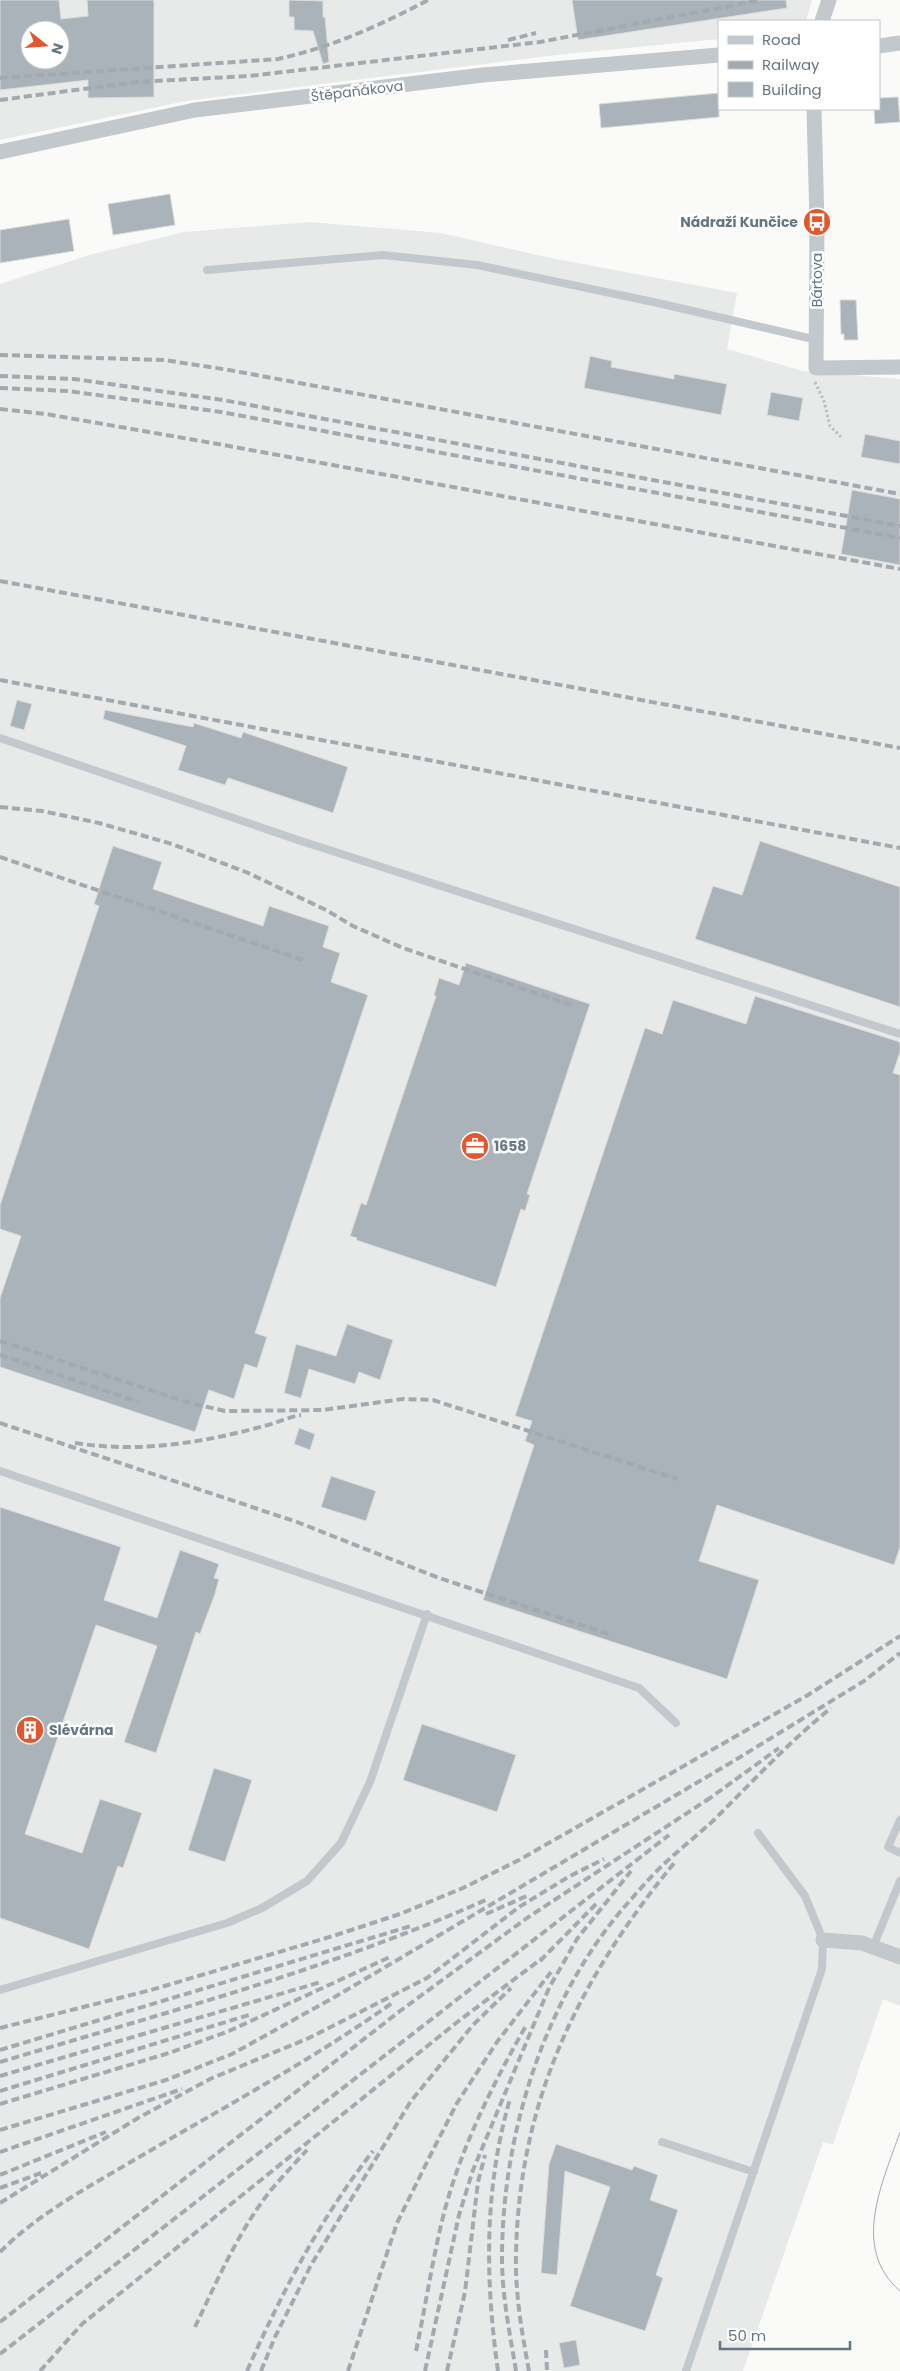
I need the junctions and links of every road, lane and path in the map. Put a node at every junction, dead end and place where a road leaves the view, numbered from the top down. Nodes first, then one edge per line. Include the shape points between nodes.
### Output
1 (829, 0) edge
2 (822, 20) edge
3 (900, 44) edge
4 (880, 46) edge
5 (718, 55) edge
6 (814, 110) edge
7 (0, 152) edge
8 (206, 270) dead end
9 (818, 340) junction
10 (900, 367) edge
11 (816, 368) junction
12 (841, 437) dead end
13 (0, 738) edge
14 (900, 1034) edge
15 (0, 1471) edge
16 (427, 1614) junction
17 (676, 1723) dead end
18 (900, 1820) edge
19 (758, 1833) dead end
20 (900, 1853) edge
21 (900, 1881) edge
22 (823, 1940) junction
23 (873, 1947) junction
24 (900, 1957) edge
25 (0, 1990) edge
26 (662, 2142) dead end
27 (754, 2172) junction
28 (686, 2371) edge

1 - 2 street
3 - 4 street
5 - 7 street, Štěpaňákova via 483,76 195,110
6 - 9 street, Bártova
8 - 9 lane via 383,255 477,265
9 - 11 street, Bártova
10 - 11 street
11 - 12 path via 811,372 824,401 830,426
13 - 14 lane via 298,840
15 - 16 lane
16 - 17 lane via 639,1688
16 - 25 lane via 370,1782 341,1843 307,1881 262,1908 227,1923
18 - 20 lane via 888,1847
19 - 22 lane via 805,1896
21 - 23 lane
22 - 23 street
22 - 27 lane via 822,1969
23 - 24 street
26 - 27 lane
27 - 28 lane

